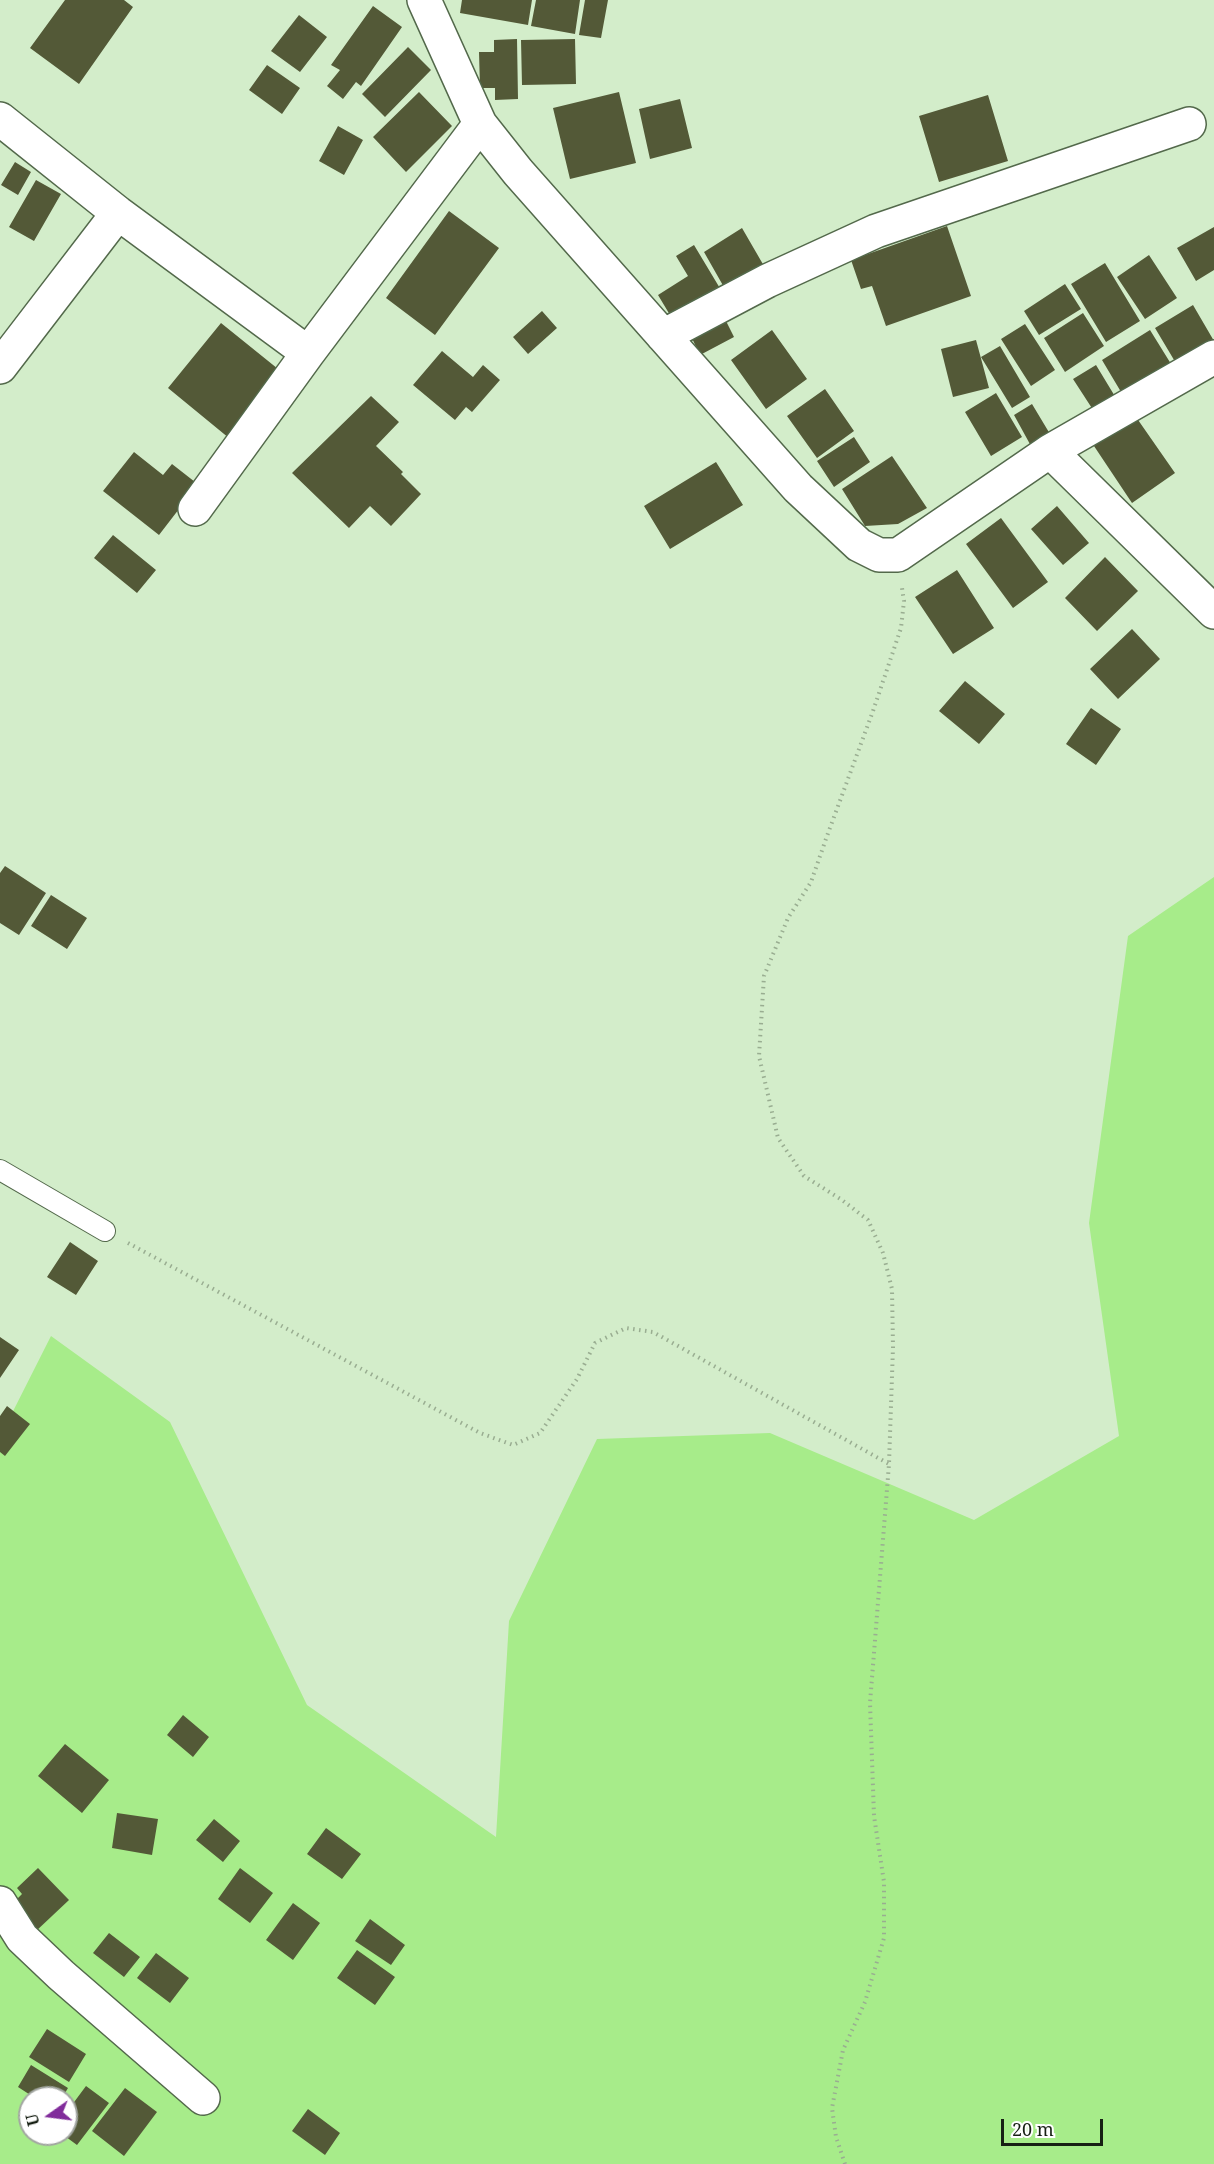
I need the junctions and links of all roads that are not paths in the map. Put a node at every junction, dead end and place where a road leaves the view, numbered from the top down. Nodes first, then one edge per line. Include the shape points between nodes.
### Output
1 (424, 0) edge
2 (0, 119) edge
3 (480, 124) junction
4 (1189, 124) dead end
5 (118, 213) junction
6 (663, 336) junction
7 (308, 353) junction
8 (1214, 357) edge
9 (0, 367) edge
10 (1050, 451) junction
11 (195, 509) dead end
12 (1214, 612) edge
13 (0, 1170) edge
14 (105, 1231) road end
15 (0, 1903) edge
16 (203, 2098) dead end

1 - 3 street
2 - 5 street
3 - 6 street
3 - 7 street
4 - 6 street via 876,231 767,281
5 - 7 street
5 - 9 street
6 - 10 street via 798,488 859,545 879,555 898,555
7 - 11 street
8 - 10 street
10 - 12 street
13 - 14 lane
15 - 16 street via 22,1938 61,1976

